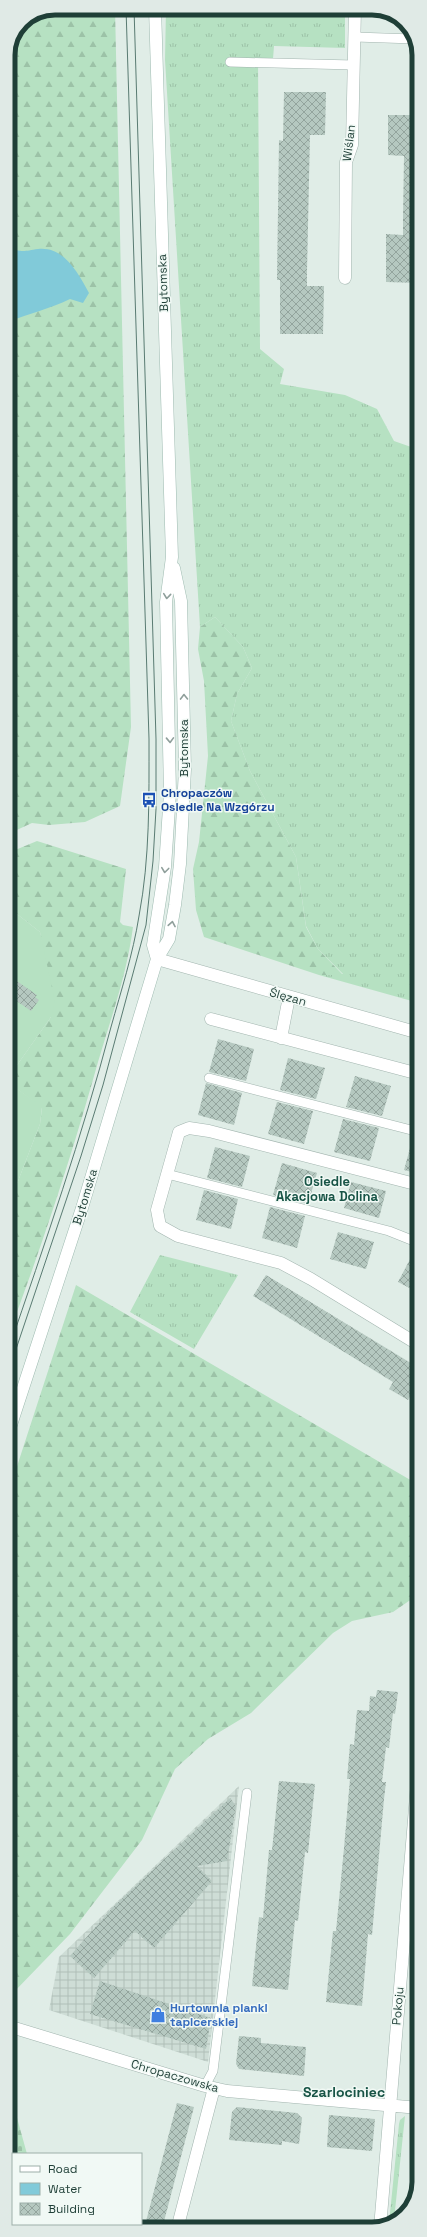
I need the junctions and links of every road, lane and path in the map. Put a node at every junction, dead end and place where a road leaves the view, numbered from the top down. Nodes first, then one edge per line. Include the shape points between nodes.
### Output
1 (155, 15) edge
2 (355, 15) edge
3 (355, 37) junction
4 (409, 39) edge
5 (230, 62) dead end
6 (354, 65) junction
7 (345, 278) dead end
8 (157, 959) junction
9 (289, 997) junction
10 (210, 1019) dead end
11 (412, 1031) edge
12 (281, 1038) junction
13 (412, 1072) edge
14 (209, 1078) dead end
15 (412, 1130) edge
16 (167, 1174) junction
17 (412, 1183) edge
18 (412, 1240) edge
19 (412, 1341) edge
20 (15, 1413) edge
21 (247, 1793) dead end
22 (412, 1853) edge
23 (15, 2028) edge
24 (210, 2087) junction
25 (390, 2105) junction
26 (412, 2107) edge
27 (381, 2221) edge
28 (179, 2222) edge

1 - 8 street, Bytomska via 172,557 181,601 185,769 175,906 169,938
2 - 3 street, Wiślan
3 - 4 lane
3 - 6 street, Wiślan
5 - 6 lane
6 - 7 street, Wiślan via 352,145 346,162
8 - 9 street, Ślęzan
8 - 20 street, Bytomska via 82,1208
9 - 11 street, Ślęzan
9 - 12 street
10 - 12 street
12 - 13 street
14 - 15 lane
16 - 17 street via 179,1132 188,1128 215,1132
16 - 18 lane via 389,1231
16 - 19 street via 157,1210 160,1226 178,1236 280,1263 311,1278
21 - 24 lane
22 - 25 street, Pokoju
23 - 24 street, Chropaczowska
24 - 25 street, Chropaczowska
24 - 28 street
25 - 26 street, Chropaczowska
25 - 27 street, Pokoju

